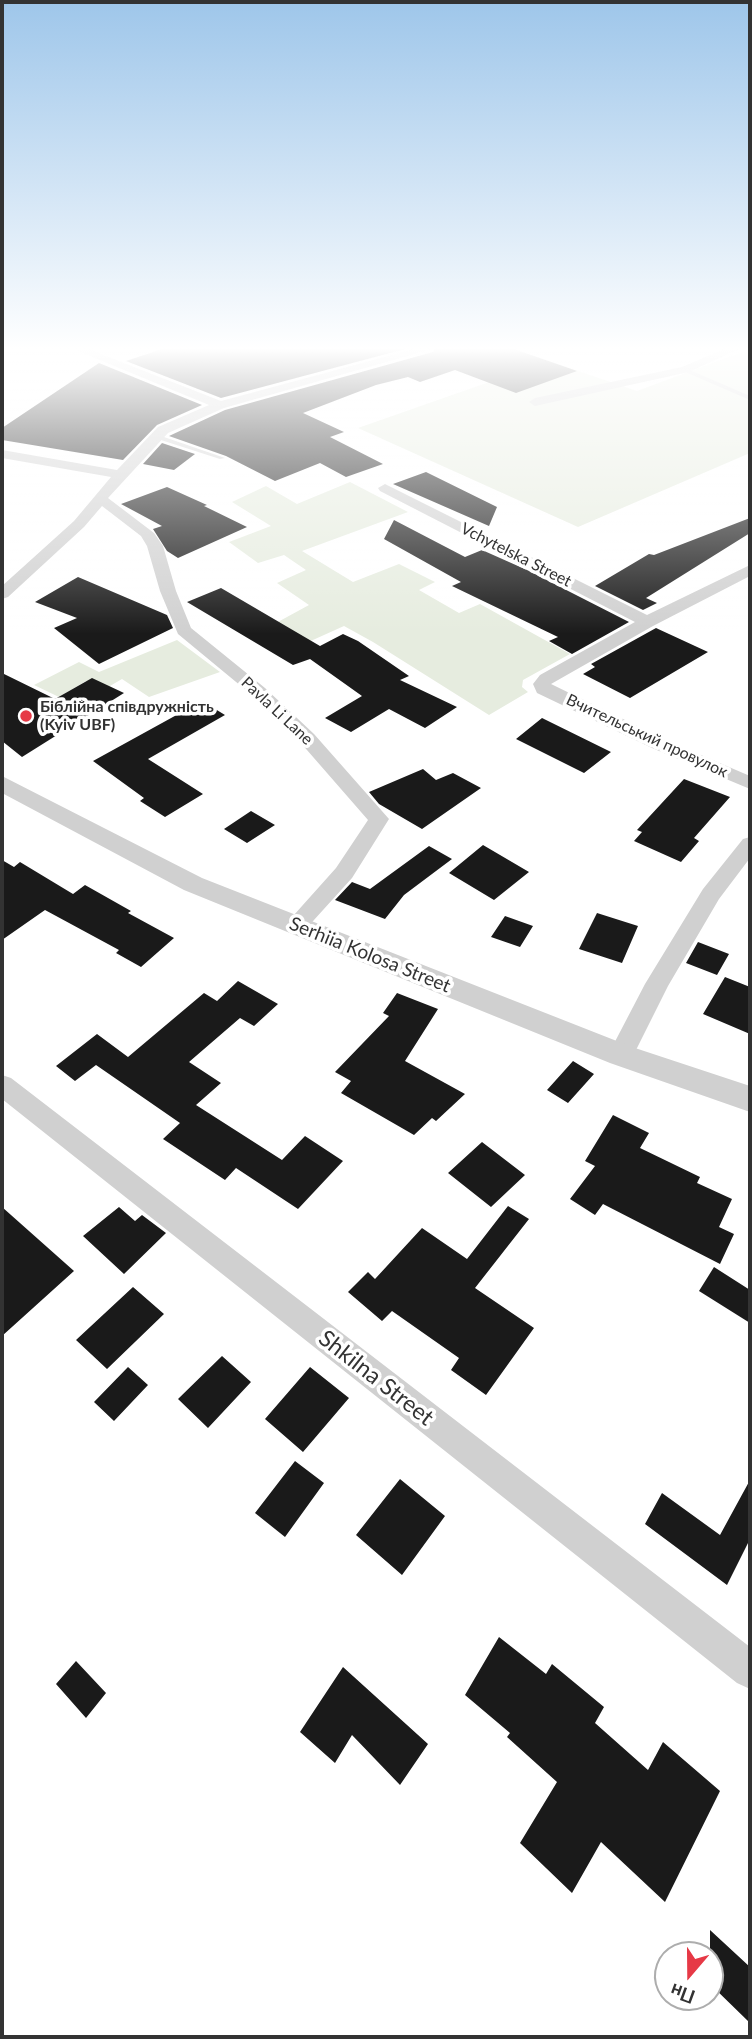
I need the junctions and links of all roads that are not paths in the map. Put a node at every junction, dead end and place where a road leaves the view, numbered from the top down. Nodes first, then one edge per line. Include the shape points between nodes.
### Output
1 (148, 444) edge
2 (180, 444) edge
3 (2, 454) edge
4 (222, 458) dead end
5 (120, 475) junction
6 (385, 488) dead end
7 (101, 499) junction
8 (750, 570) edge
9 (2, 594) edge
10 (647, 622) junction
11 (2, 783) edge
12 (750, 783) edge
13 (750, 845) edge
14 (296, 925) junction
15 (621, 1055) junction
16 (2, 1085) edge
17 (750, 1099) edge
18 (750, 1670) edge

1 - 5 street
2 - 4 lane
3 - 5 street
5 - 7 street
6 - 10 street, Vchytelska Street
7 - 9 street
7 - 14 street, Pavla Li Lane via 147,533 184,630 307,738 379,818 344,873
8 - 10 street
10 - 12 street, Вчительський провулок via 546,679 543,688
11 - 14 street, Serhiia Kolosa Street via 193,884
13 - 15 street via 711,894
14 - 15 street, Serhiia Kolosa Street
15 - 17 street, Serhiia Kolosa Street
16 - 18 street, Shkilna Street

